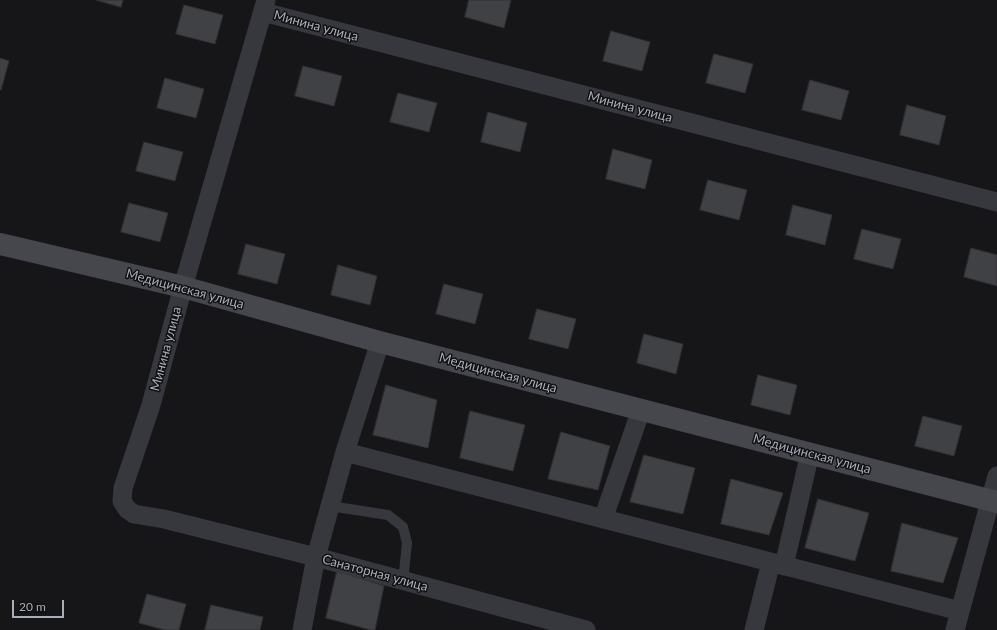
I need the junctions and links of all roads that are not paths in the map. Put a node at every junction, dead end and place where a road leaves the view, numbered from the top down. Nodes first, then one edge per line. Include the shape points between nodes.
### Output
1 (265, 6) edge
2 (997, 202) edge
3 (0, 244) edge
4 (183, 288) junction
5 (380, 342) junction
6 (641, 410) junction
7 (345, 452) junction
8 (810, 453) junction
9 (997, 476) edge
10 (994, 501) edge
11 (330, 506) junction
12 (164, 519) joint
13 (603, 519) junction
14 (316, 557) junction
15 (777, 564) junction
16 (403, 581) junction
17 (960, 611) junction
18 (302, 630) edge
19 (586, 630) edge
20 (754, 630) edge
21 (955, 630) edge

1 - 2 street, Минина улица
1 - 4 street, Минина улица
3 - 4 street, Медицинская улица
4 - 5 street, Медицинская улица
4 - 12 street, Минина улица via 151,405 123,488 122,502 130,512
5 - 6 street, Медицинская улица
5 - 7 street
6 - 8 street, Медицинская улица
6 - 13 street
7 - 11 street
7 - 13 street
8 - 10 street, Медицинская улица
8 - 15 street
9 - 10 street
10 - 17 street
11 - 14 street
11 - 16 lane via 388,515 403,527 407,544
12 - 14 street, Санаторная улица
13 - 15 street
14 - 16 street, Санаторная улица
14 - 18 street
15 - 17 street
15 - 20 street
16 - 19 street, Санаторная улица
17 - 21 street

